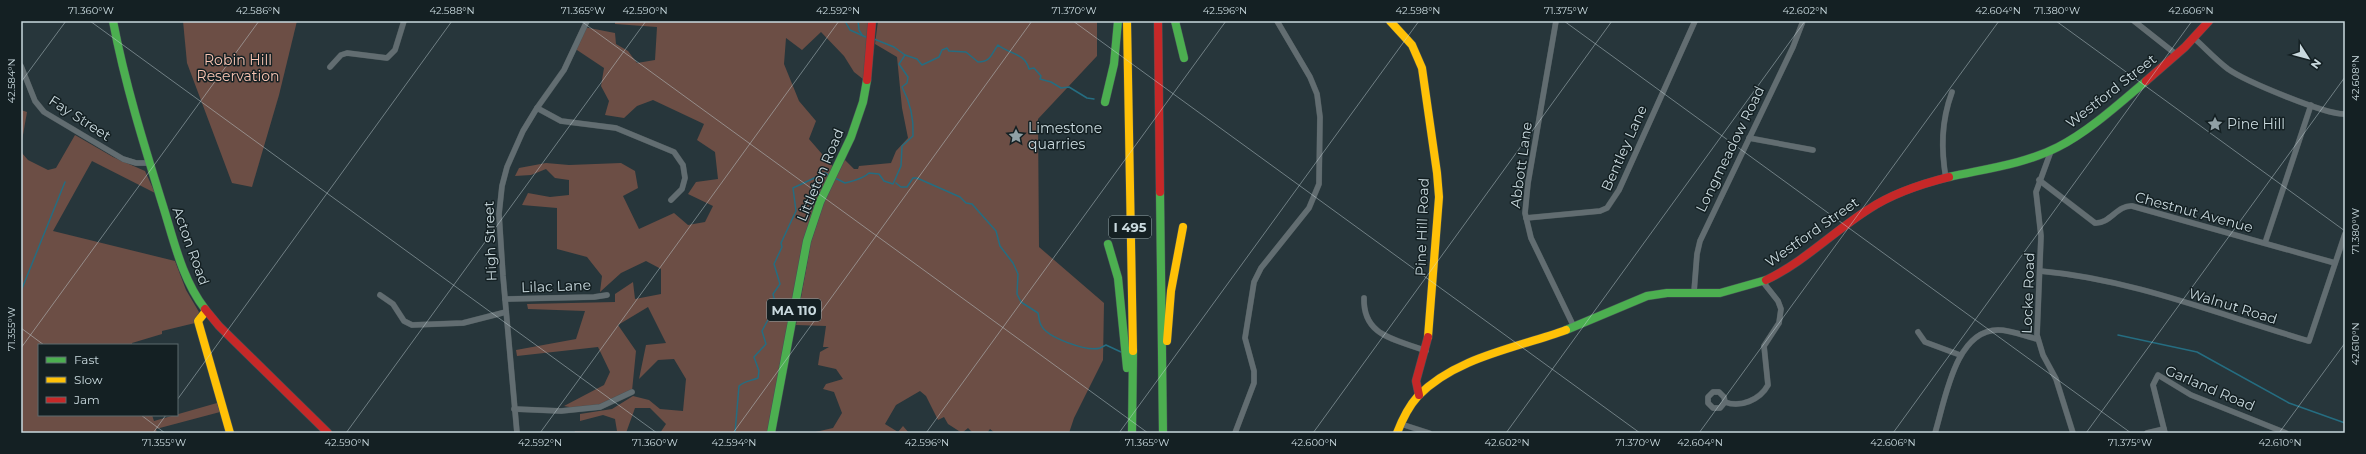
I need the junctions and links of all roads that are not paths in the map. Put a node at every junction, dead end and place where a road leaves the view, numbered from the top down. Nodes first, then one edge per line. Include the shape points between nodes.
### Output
1 (113, 21) edge
2 (404, 21) edge
3 (587, 21) edge
4 (1118, 21) edge
5 (1127, 21) edge
6 (1158, 21) edge
7 (1175, 21) edge
8 (1277, 21) edge
9 (1390, 21) edge
10 (1556, 21) edge
11 (1695, 21) edge
12 (1803, 21) edge
13 (2134, 21) edge
14 (2209, 21) edge
15 (872, 23) edge
16 (2194, 38) junction
17 (2178, 55) junction
18 (1184, 58) dead end
19 (21, 66) edge
20 (330, 67) dead end
21 (1952, 92) dead end
22 (1104, 102) dead end
23 (2311, 105) junction
24 (537, 108) junction
25 (2345, 114) edge
26 (1749, 138) junction
27 (1813, 150) dead end
28 (2051, 151) junction
29 (150, 164) junction
30 (1946, 179) junction
31 (2039, 180) junction
32 (671, 200) dead end
33 (1526, 218) junction
34 (1183, 227) dead end
35 (2345, 234) edge
36 (2265, 243) junction
37 (1108, 244) dead end
38 (2335, 263) junction
39 (2040, 271) junction
40 (1763, 282) junction
41 (1694, 292) junction
42 (607, 294) dead end
43 (380, 295) dead end
44 (1364, 298) dead end
45 (505, 300) junction
46 (206, 312) junction
47 (506, 312) junction
48 (1574, 327) junction
49 (1918, 332) dead end
50 (2038, 339) junction
51 (1426, 351) junction
52 (1960, 355) junction
53 (632, 392) dead end
54 (1162, 392) junction
55 (1420, 395) junction
56 (1725, 402) dead end
57 (514, 408) junction
58 (1401, 424) junction
59 (2165, 431) edge
60 (230, 433) edge
61 (328, 433) edge
62 (517, 433) edge
63 (771, 433) edge
64 (1131, 433) edge
65 (1163, 433) edge
66 (1235, 433) edge
67 (1397, 433) edge
68 (1429, 433) edge
69 (1935, 433) edge
70 (2074, 433) edge
71 (2147, 433) edge
72 (2286, 433) edge

1 - 29 main road, Acton Road via 121,62
2 - 20 street via 395,50 387,58 344,54
3 - 24 street, High Street via 563,71
4 - 22 main road via 1114,64
5 - 64 main road, I 495 via 1133,360
6 - 54 main road, I 495
7 - 18 main road
8 - 66 street via 1310,77 1317,94 1320,117 1318,184 1309,208 1260,268 1254,282 1245,338 1254,371 1254,383
9 - 51 main road, Pine Hill Road via 1412,45 1422,68 1434,142 1439,197
10 - 33 street, Abbott Lane via 1528,183
11 - 33 street, Bentley Lane via 1619,190 1607,208 1600,211
12 - 26 street, Longmeadow Road
13 - 17 street
14 - 16 main road, Westford Street
15 - 63 main road, Littleton Road / MA 110 via 868,83 858,118 825,190 807,241
16 - 17 main road, Westford Street
16 - 23 street via 2234,73
17 - 28 main road, Westford Street via 2145,84
19 - 29 street, Fay Street via 36,101 49,116 123,158 140,164
21 - 30 street via 1941,150
23 - 25 street via 2328,112
23 - 36 street
24 - 32 street via 561,121 616,128 674,152 683,165 685,178 682,189
24 - 45 street, High Street via 511,157 502,186 499,214
26 - 27 street
26 - 41 street, Longmeadow Road via 1700,241
28 - 30 main road, Westford Street
28 - 31 street, Locke Road
29 - 46 main road, Acton Road via 184,273 193,294
30 - 40 main road, Westford Street via 1915,187 1880,202
31 - 36 street, Chestnut Avenue via 2095,223 2102,223 2122,208 2132,206
31 - 39 street, Locke Road via 2036,196 2041,236
33 - 48 street, Abbott Lane via 1531,238
34 - 54 main road via 1171,291
35 - 38 street, Walnut Road
36 - 38 street, Chestnut Avenue
37 - 64 main road via 1118,278
38 - 39 street, Walnut Road via 2309,341 2124,286 2073,274
39 - 50 street, Locke Road
40 - 41 main road, Westford Street via 1720,293
40 - 56 street via 1778,300 1781,309 1778,323 1764,346 1768,386 1760,395 1746,402 1735,405
41 - 48 main road, Westford Street via 1639,298
42 - 45 street, Lilac Lane via 594,297
43 - 47 street via 393,304 404,321 412,325 463,324
44 - 51 street via 1366,317 1372,329
45 - 47 street, High Street
46 - 60 main road via 198,321
46 - 61 main road, Acton Road
47 - 57 street, High Street
48 - 55 main road, Westford Street via 1488,356 1456,370
49 - 52 street via 1925,342
50 - 52 street via 2004,331 1990,331 1970,341
50 - 70 street, Locke Road via 2043,355 2056,379
51 - 55 main road, Pine Hill Road via 1416,379
52 - 69 street
53 - 57 street via 600,407 561,411
54 - 65 main road, I 495
55 - 58 main road, Westford Street
57 - 62 street, High Street
58 - 67 main road, Westford Street
58 - 68 street
59 - 71 street
59 - 72 street, Garland Road via 2154,385 2158,375 2191,395

